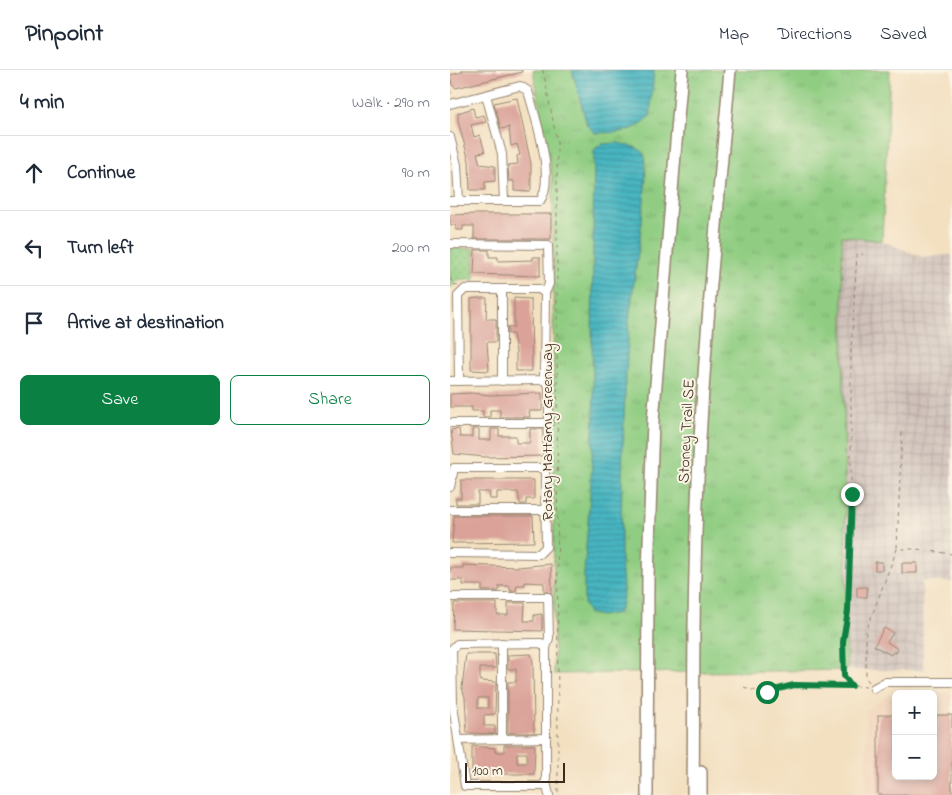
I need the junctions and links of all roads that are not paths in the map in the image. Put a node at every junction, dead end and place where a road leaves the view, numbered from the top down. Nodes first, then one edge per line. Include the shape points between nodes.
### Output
1 (682, 70) edge
2 (730, 70) edge
3 (486, 95) junction
4 (450, 104) edge
5 (450, 137) edge
6 (450, 201) edge
7 (459, 201) junction
8 (504, 201) junction
9 (450, 244) edge
10 (502, 289) junction
11 (545, 293) junction
12 (459, 380) junction
13 (544, 380) junction
14 (450, 381) edge
15 (502, 381) junction
16 (450, 423) edge
17 (450, 487) edge
18 (450, 510) edge
19 (545, 510) junction
20 (450, 553) edge
21 (450, 597) edge
22 (502, 643) junction
23 (546, 648) junction
24 (695, 654) junction
25 (952, 682) edge
26 (874, 688) road end
27 (452, 706) edge
28 (546, 738) junction
29 (502, 739) junction
30 (459, 740) junction
31 (646, 750) junction
32 (546, 782) junction
33 (549, 795) edge
34 (639, 795) edge
35 (647, 795) edge
36 (693, 795) edge
37 (701, 795) edge

1 - 31 highway, Stoney Trail SE via 653,421
2 - 24 highway, Stoney Trail SE via 702,408
3 - 4 street
3 - 8 street via 502,154
3 - 8 street via 520,86 528,91 541,136 545,194 540,201
5 - 7 street via 458,165
6 - 7 street
7 - 8 street
9 - 11 street via 548,245 549,284
10 - 11 street via 539,289
10 - 12 street via 465,289 458,296
10 - 15 street
11 - 13 street
12 - 14 street
12 - 15 street
13 - 15 street
13 - 16 street via 549,385 549,423
17 - 19 street via 454,468 541,468 545,471
18 - 19 street
19 - 20 street via 546,547 539,554
21 - 23 street via 548,597 549,638
22 - 23 street via 541,643
22 - 27 street via 457,644 452,649
22 - 29 street
23 - 28 street
24 - 36 highway, Stoney Trail SE
24 - 37 highway via 700,668
25 - 26 street via 885,682
27 - 30 street
28 - 29 street
28 - 32 street
29 - 30 street
30 - 32 street via 465,786 542,786
31 - 34 highway
31 - 35 highway, Stoney Trail SE
32 - 33 street

